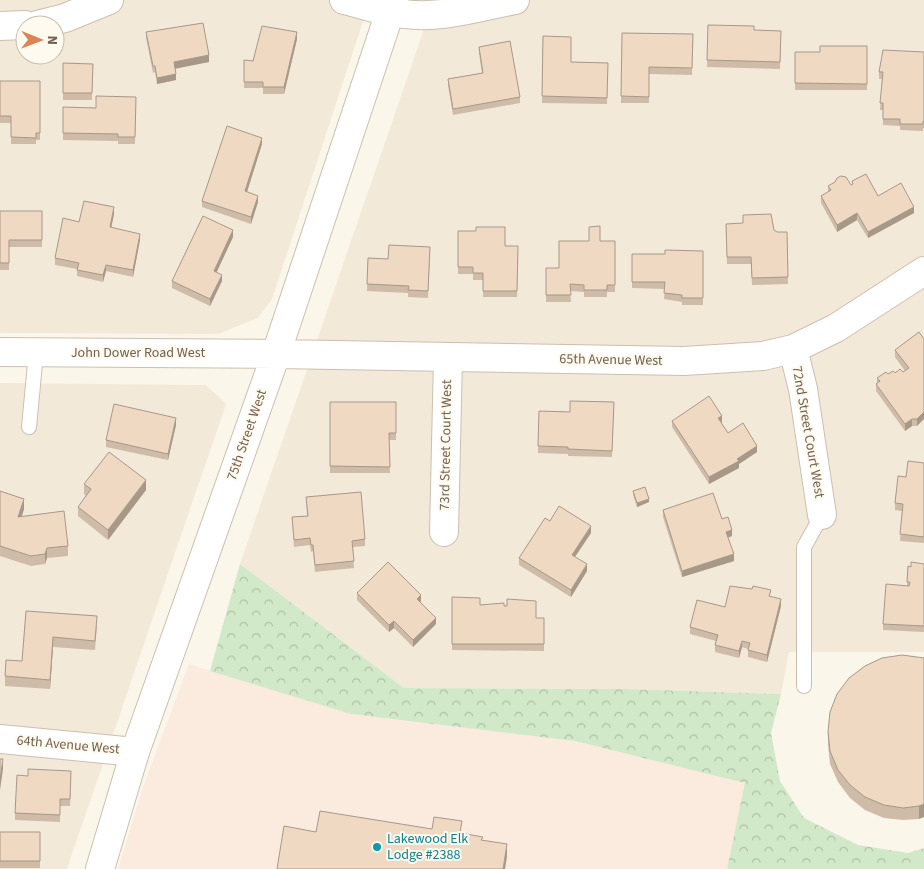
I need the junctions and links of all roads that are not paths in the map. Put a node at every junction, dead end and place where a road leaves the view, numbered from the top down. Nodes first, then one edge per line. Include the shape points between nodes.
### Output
1 (109, 0) edge
2 (344, 0) edge
3 (515, 0) edge
4 (392, 6) edge
5 (65, 18) edge
6 (15, 25) edge
7 (0, 26) edge
8 (924, 271) edge
9 (793, 349) junction
10 (0, 352) edge
11 (36, 353) junction
12 (276, 354) junction
13 (448, 358) junction
14 (29, 426) dead end
15 (822, 515) joint
16 (444, 532) dead end
17 (804, 686) dead end
18 (0, 739) edge
19 (135, 752) junction
20 (100, 869) edge

1 - 5 street
2 - 4 street
3 - 4 street via 438,14 412,15
4 - 12 street, 75th Street West
6 - 7 street
8 - 9 street, 65th Avenue West via 836,328
9 - 13 street, 65th Avenue West via 763,356 717,360
9 - 15 street, 72nd Street Court West via 803,389
10 - 11 street, John Dower Road West
11 - 12 street, John Dower Road West
11 - 14 lane
12 - 13 street, 65th Avenue West
12 - 19 street, 75th Street West
13 - 16 street, 73rd Street Court West
15 - 17 lane via 804,547
18 - 19 street, 64th Avenue West
19 - 20 street, 75th Street West

